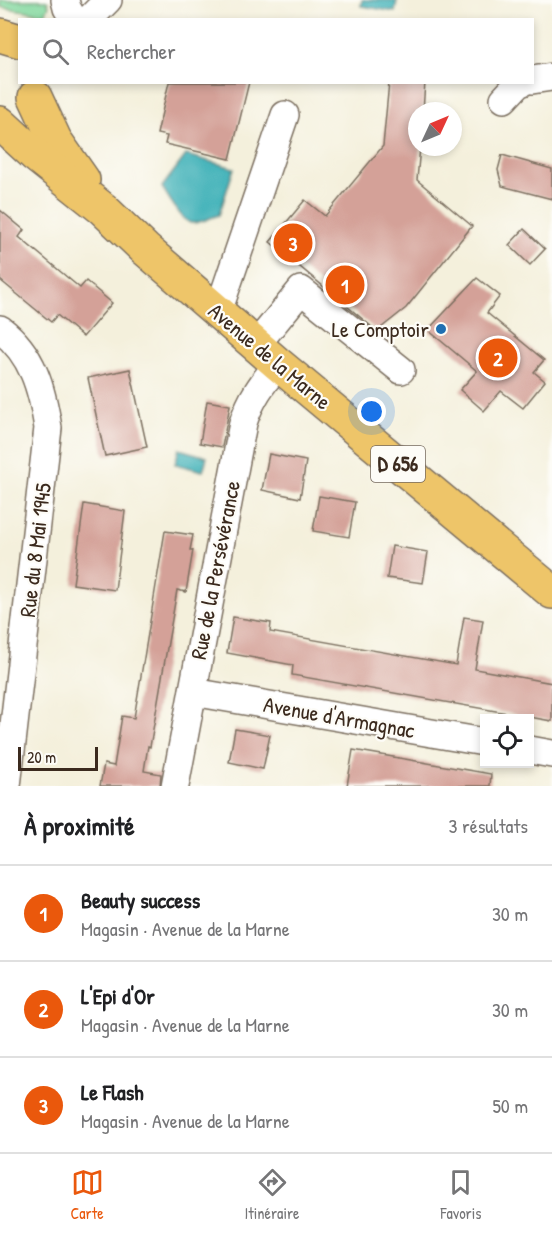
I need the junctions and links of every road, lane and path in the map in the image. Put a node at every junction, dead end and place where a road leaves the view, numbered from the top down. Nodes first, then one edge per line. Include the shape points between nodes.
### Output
1 (65, 0) edge
2 (108, 0) edge
3 (73, 18) edge
4 (90, 18) edge
5 (0, 35) edge
6 (18, 41) edge
7 (552, 77) edge
8 (534, 80) edge
9 (37, 90) edge
10 (285, 115) dead end
11 (0, 119) edge
12 (0, 123) edge
13 (103, 209) junction
14 (218, 312) junction
15 (0, 328) edge
16 (267, 354) junction
17 (401, 370) dead end
18 (552, 592) edge
19 (192, 692) junction
20 (480, 741) edge
21 (534, 751) edge
22 (552, 754) edge
23 (7, 786) edge
24 (175, 786) edge

1 - 3 street
2 - 4 street
5 - 6 main road
7 - 8 street
9 - 11 main road via 18,114
9 - 13 main road, Avenue de la Marne / D 656 via 55,140
10 - 14 street
12 - 13 main road, Avenue de la Marne / D 656
13 - 14 main road, Avenue de la Marne / D 656
14 - 16 main road, Avenue de la Marne / D 656
15 - 23 street, Rue du 8 Mai 1945 via 31,365 43,395 48,428
16 - 17 street, Rue de la Persévérance via 301,290
16 - 18 main road, Avenue de la Marne / D 656
16 - 19 street, Rue de la Persévérance via 243,423
19 - 20 street, Avenue d'Armagnac
19 - 24 street, Rue de la Persévérance
21 - 22 street

